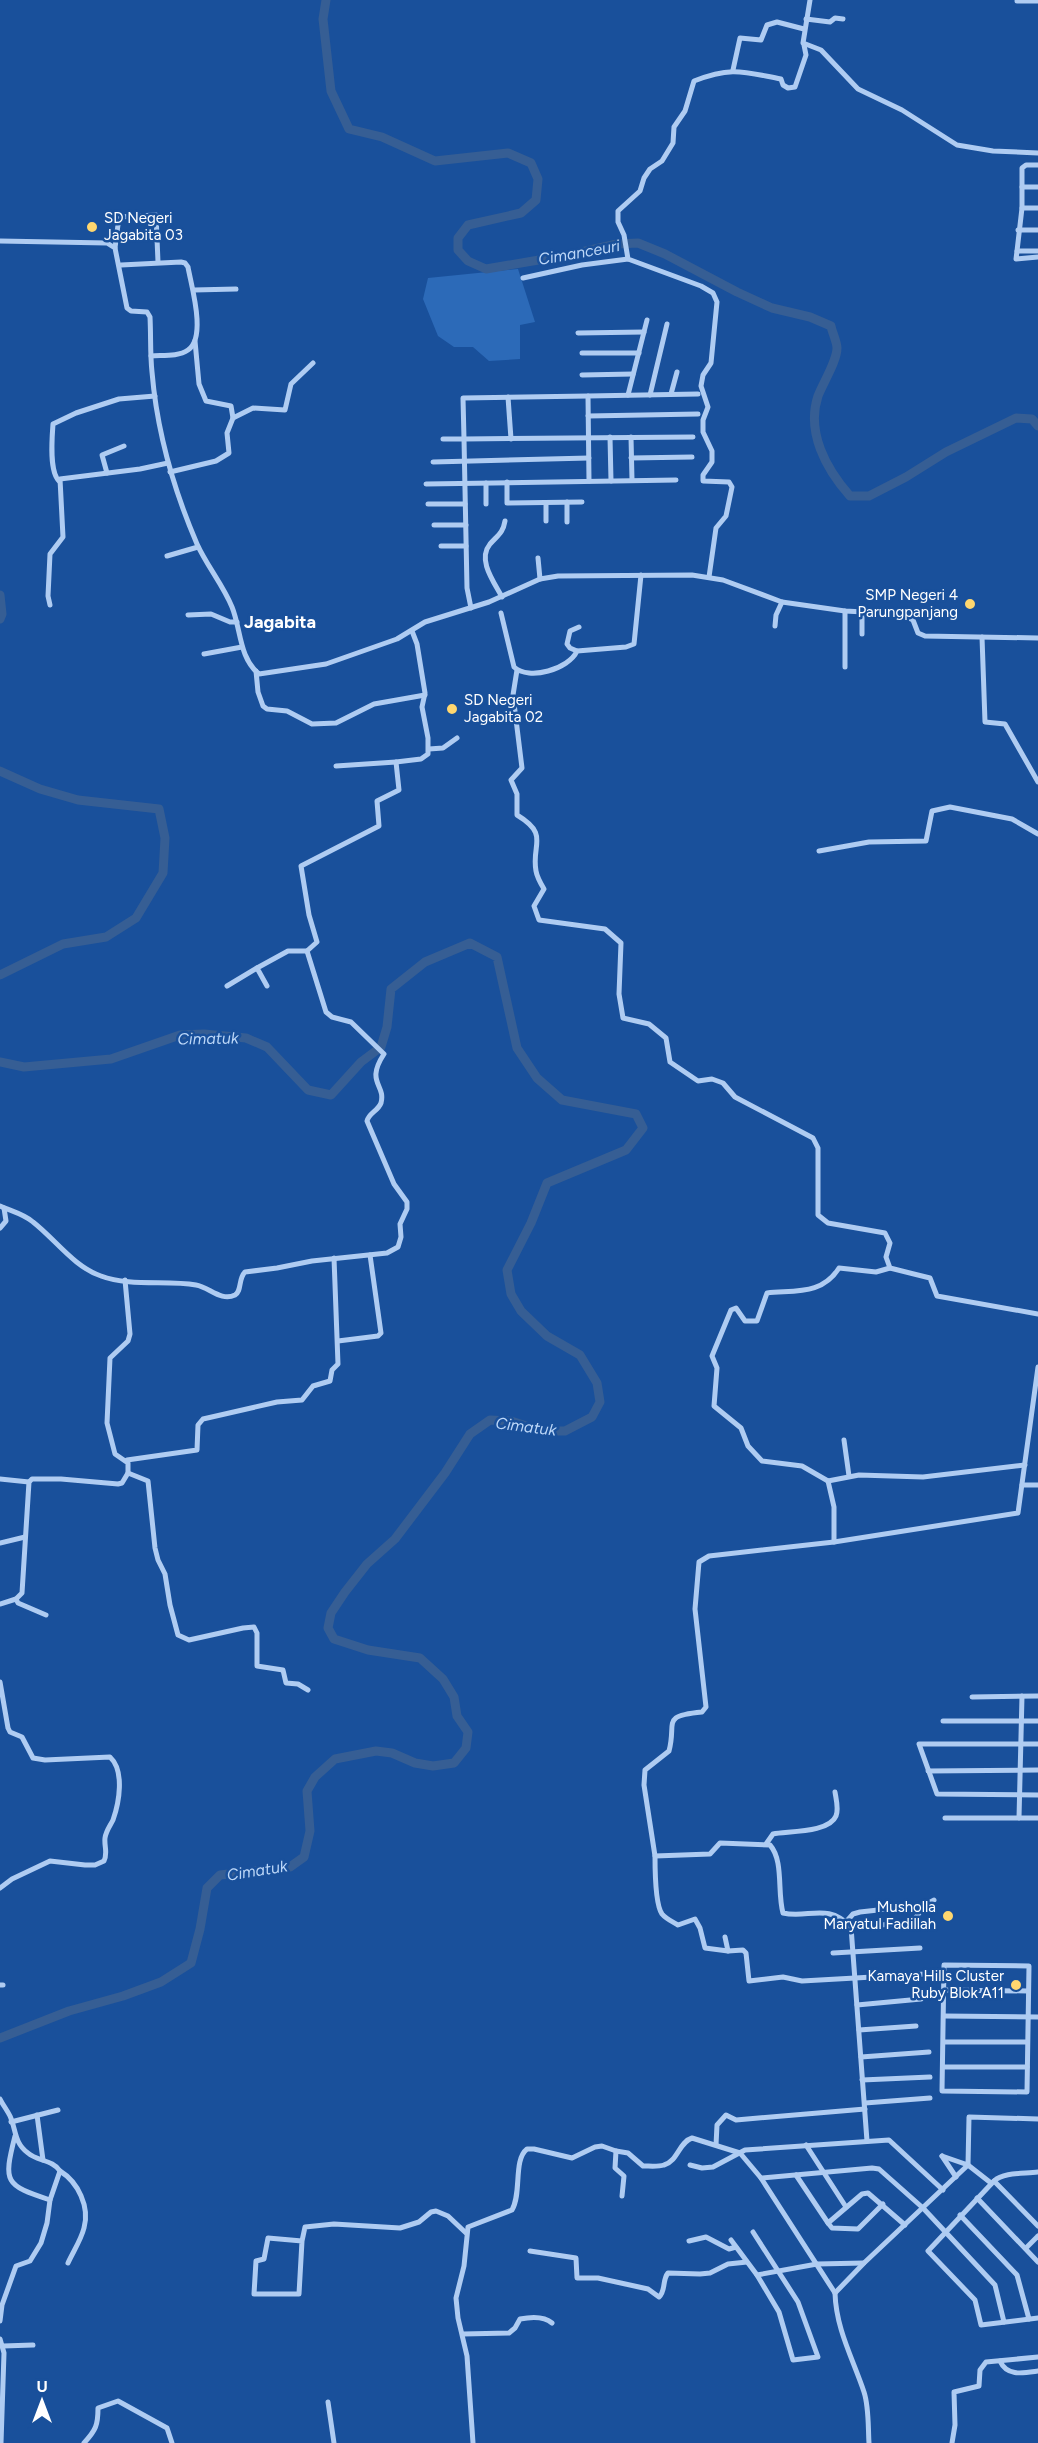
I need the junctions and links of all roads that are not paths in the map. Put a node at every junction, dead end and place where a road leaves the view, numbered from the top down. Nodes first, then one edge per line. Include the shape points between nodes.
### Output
1 (810, 0) edge
2 (1017, 1) edge
3 (1038, 1) edge
4 (806, 19) junction
5 (843, 19) dead end
6 (804, 29) junction
7 (804, 45) junction
8 (733, 70) junction
9 (1038, 153) edge
10 (1038, 165) edge
11 (1022, 187) junction
12 (1038, 187) edge
13 (1022, 208) junction
14 (1038, 208) edge
15 (1018, 230) junction
16 (1038, 230) edge
17 (0, 241) edge
18 (116, 248) junction
19 (1017, 251) junction
20 (1038, 251) edge
21 (628, 256) junction
22 (1038, 257) edge
23 (158, 262) junction
24 (121, 265) junction
25 (523, 278) dead end
26 (236, 289) dead end
27 (194, 290) junction
28 (647, 320) dead end
29 (667, 324) dead end
30 (644, 332) junction
31 (578, 333) dead end
32 (195, 341) junction
33 (639, 352) junction
34 (582, 353) dead end
35 (151, 356) junction
36 (313, 363) dead end
37 (677, 372) dead end
38 (633, 374) junction
39 (582, 375) dead end
40 (671, 394) junction
41 (698, 394) dead end
42 (628, 395) junction
43 (650, 395) junction
44 (154, 396) junction
45 (588, 396) junction
46 (508, 397) junction
47 (698, 414) dead end
48 (588, 416) junction
49 (233, 418) junction
50 (693, 436) dead end
51 (631, 437) junction
52 (589, 438) junction
53 (610, 438) junction
54 (443, 439) dead end
55 (464, 439) junction
56 (512, 439) junction
57 (124, 446) dead end
58 (692, 457) dead end
59 (589, 458) junction
60 (631, 458) junction
61 (464, 461) junction
62 (433, 462) dead end
63 (168, 464) junction
64 (170, 472) junction
65 (107, 473) junction
66 (632, 480) junction
67 (676, 480) dead end
68 (59, 481) junction
69 (589, 481) junction
70 (611, 481) junction
71 (507, 482) junction
72 (465, 483) junction
73 (486, 483) junction
74 (426, 484) dead end
75 (546, 502) junction
76 (567, 502) junction
77 (582, 502) dead end
78 (428, 504) dead end
79 (465, 504) junction
80 (486, 504) dead end
81 (506, 521) dead end
82 (546, 521) dead end
83 (567, 522) dead end
84 (434, 525) dead end
85 (466, 525) junction
86 (441, 546) dead end
87 (466, 546) junction
88 (198, 547) junction
89 (167, 556) dead end
90 (538, 558) dead end
91 (641, 575) junction
92 (710, 577) junction
93 (540, 579) junction
94 (502, 597) junction
95 (782, 602) junction
96 (50, 605) dead end
97 (471, 608) junction
98 (845, 611) junction
99 (862, 612) junction
100 (501, 613) dead end
101 (188, 615) dead end
102 (237, 622) junction
103 (775, 626) dead end
104 (579, 627) dead end
105 (412, 631) junction
106 (862, 634) dead end
107 (982, 637) junction
108 (1038, 638) edge
109 (242, 647) junction
110 (577, 651) junction
111 (204, 654) dead end
112 (845, 667) dead end
113 (517, 670) junction
114 (256, 671) junction
115 (425, 695) junction
116 (457, 738) dead end
117 (429, 749) junction
118 (396, 762) junction
119 (336, 765) dead end
120 (1038, 782) edge
121 (1038, 834) edge
122 (819, 851) dead end
123 (307, 951) junction
124 (257, 969) junction
125 (227, 986) dead end
126 (267, 986) dead end
127 (2, 1207) edge
128 (0, 1228) edge
129 (370, 1255) junction
130 (334, 1258) junction
131 (890, 1268) junction
132 (125, 1280) junction
133 (1038, 1314) edge
134 (338, 1341) junction
135 (1038, 1367) edge
136 (844, 1440) dead end
137 (127, 1460) junction
138 (1025, 1465) junction
139 (128, 1473) junction
140 (849, 1476) junction
141 (0, 1479) edge
142 (828, 1481) junction
143 (29, 1482) junction
144 (1022, 1485) junction
145 (1038, 1485) edge
146 (25, 1537) junction
147 (834, 1542) junction
148 (0, 1543) edge
149 (16, 1599) junction
150 (0, 1604) edge
151 (46, 1615) dead end
152 (0, 1682) edge
153 (308, 1690) dead end
154 (1022, 1696) junction
155 (1038, 1696) edge
156 (972, 1697) dead end
157 (943, 1721) dead end
158 (1021, 1721) junction
159 (1038, 1721) edge
160 (1021, 1744) junction
161 (1038, 1744) edge
162 (1020, 1770) junction
163 (1038, 1770) edge
164 (928, 1771) junction
165 (835, 1792) dead end
166 (1020, 1794) junction
167 (1038, 1795) edge
168 (945, 1818) dead end
169 (1019, 1818) junction
170 (1038, 1818) edge
171 (766, 1844) junction
172 (655, 1856) junction
173 (0, 1888) edge
174 (934, 1900) dead end
175 (923, 1905) junction
176 (846, 1922) junction
177 (850, 1927) junction
178 (724, 1937) dead end
179 (920, 1948) dead end
180 (728, 1951) junction
181 (833, 1953) dead end
182 (852, 1953) junction
183 (926, 1974) dead end
184 (855, 1978) junction
185 (944, 1990) junction
186 (1028, 1991) junction
187 (921, 2000) dead end
188 (857, 2005) junction
189 (944, 2016) junction
190 (1028, 2017) junction
191 (1038, 2017) edge
192 (916, 2026) dead end
193 (859, 2030) junction
194 (944, 2042) junction
195 (1028, 2042) junction
196 (929, 2052) dead end
197 (861, 2057) junction
198 (943, 2067) junction
199 (1027, 2067) junction
200 (930, 2076) dead end
201 (862, 2080) junction
202 (930, 2098) dead end
203 (0, 2099) edge
204 (865, 2106) junction
205 (58, 2110) dead end
206 (37, 2115) junction
207 (1038, 2119) edge
208 (11, 2122) junction
209 (15, 2136) junction
210 (867, 2141) junction
211 (716, 2145) junction
212 (806, 2145) junction
213 (615, 2151) junction
214 (740, 2153) junction
215 (43, 2160) junction
216 (690, 2165) dead end
217 (968, 2166) junction
218 (60, 2171) junction
219 (1038, 2172) edge
220 (823, 2173) junction
221 (796, 2175) junction
222 (956, 2177) junction
223 (761, 2178) junction
224 (993, 2182) junction
225 (943, 2190) junction
226 (622, 2196) dead end
227 (977, 2198) junction
228 (50, 2200) junction
229 (883, 2204) junction
230 (846, 2207) junction
231 (923, 2208) junction
232 (960, 2215) junction
233 (828, 2223) junction
234 (905, 2225) junction
235 (1038, 2226) edge
236 (753, 2232) dead end
237 (944, 2232) junction
238 (466, 2233) junction
239 (1038, 2236) edge
240 (731, 2240) dead end
241 (302, 2241) junction
242 (689, 2241) dead end
243 (736, 2247) junction
244 (1026, 2248) junction
245 (530, 2251) dead end
246 (747, 2262) junction
247 (1038, 2262) edge
248 (68, 2263) dead end
249 (864, 2263) junction
250 (817, 2264) junction
251 (778, 2272) junction
252 (757, 2276) junction
253 (836, 2293) junction
254 (1, 2305) edge
255 (1038, 2318) edge
256 (1029, 2319) junction
257 (0, 2321) edge
258 (1004, 2322) junction
259 (552, 2323) dead end
260 (463, 2334) junction
261 (0, 2339) edge
262 (33, 2345) dead end
263 (3, 2346) junction
264 (1038, 2357) edge
265 (1000, 2361) junction
266 (1038, 2371) edge
267 (328, 2402) dead end
268 (1, 2443) edge
269 (84, 2443) edge
270 (172, 2443) edge
271 (334, 2443) edge
272 (473, 2443) edge
273 (869, 2443) edge
274 (952, 2443) edge

1 - 4 street
2 - 3 street
4 - 5 street
4 - 6 street
6 - 7 street
6 - 8 street via 777,22 767,25 761,39 740,38
7 - 8 street via 806,55 795,87 788,88 781,79
7 - 9 street via 822,50 858,89 902,110 957,145
8 - 21 street via 694,81 674,127 673,143 662,161 650,169 640,191 618,211
10 - 11 street via 1022,168
11 - 12 street
11 - 13 street
13 - 14 street
13 - 15 street
15 - 16 street
15 - 19 street
17 - 18 street via 106,243
18 - 23 street via 118,217 156,215
18 - 24 street
19 - 20 street
19 - 22 street via 1016,259
21 - 25 street
21 - 92 street via 701,286 713,293 717,302 711,363 701,386 708,407 703,432 712,451 712,462 703,481 729,482 732,487 726,516 716,528
23 - 24 street
23 - 27 street via 187,264
24 - 35 street via 128,308 147,312 150,317
26 - 27 street
27 - 32 street
28 - 30 street
29 - 43 street
30 - 31 street
30 - 33 street
32 - 35 street via 182,353
32 - 49 street via 199,384 206,401 231,406
33 - 34 street
33 - 38 street
35 - 44 street
36 - 49 street via 291,384 285,410 253,408
37 - 40 street
38 - 39 street
38 - 42 street
40 - 41 street
40 - 43 street
42 - 43 street
42 - 45 street
44 - 63 street
44 - 68 street via 119,399 52,424 52,457
45 - 46 street
45 - 48 street
46 - 55 street via 463,398
46 - 56 street
47 - 48 street
48 - 52 street
49 - 64 street via 227,433 229,453 216,461
50 - 51 street
51 - 53 street
51 - 60 street
52 - 53 street
52 - 56 street
52 - 59 street
53 - 70 street
54 - 55 street
55 - 56 street
55 - 61 street
57 - 65 street via 102,455
58 - 60 street
59 - 61 street
59 - 69 street
60 - 66 street
61 - 62 street
61 - 72 street
63 - 64 street
63 - 65 street
64 - 88 street
65 - 68 street
66 - 67 street
66 - 70 street
68 - 96 street via 63,537 50,554
69 - 70 street
69 - 71 street
71 - 73 street
71 - 75 street via 507,503
72 - 73 street
72 - 74 street
72 - 79 street
73 - 80 street
75 - 76 street
75 - 82 street
76 - 77 street
76 - 83 street
78 - 79 street
79 - 85 street
81 - 94 street via 503,532 489,544 485,558
84 - 85 street
85 - 87 street
86 - 87 street
87 - 97 street
88 - 89 street
88 - 102 street via 227,596
90 - 93 street
91 - 92 street
91 - 93 street
91 - 110 street via 634,644
92 - 95 street
93 - 94 street
94 - 97 street
95 - 98 street
95 - 103 street
97 - 105 street via 425,622
98 - 99 street
98 - 112 street
99 - 106 street
99 - 107 street via 908,617 918,633 925,636
100 - 113 street
101 - 102 street via 211,614
102 - 109 street
104 - 110 street via 570,631 567,644
105 - 114 street via 321,665 264,675
105 - 115 street
107 - 108 street
107 - 120 street via 985,722 1005,724
109 - 111 street
109 - 114 street
110 - 113 street via 570,662 548,672
113 - 131 street via 513,695 522,768 511,780 517,794 517,815 528,822 538,837 536,870 543,889 534,906 539,920 605,929 621,943 619,994 623,1018 649,1024 666,1038 670,1062 698,1082 712,1079 723,1083 735,1097 813,1138 818,1148 818,1215 828,1222 885,1233 890,1243 886,1257
114 - 115 street via 258,692 267,710 287,711 312,724 336,723 374,704
115 - 117 street via 422,712
116 - 117 street via 443,748
117 - 118 street via 425,758
118 - 119 street
118 - 123 street via 399,790 377,801 379,826 302,865 317,942
121 - 122 street via 1012,819 950,807 932,811 926,841 869,842
123 - 124 street via 288,951
123 - 129 street via 327,1014 351,1022 384,1054 375,1075 381,1100 367,1121 394,1184 408,1206 400,1224 398,1247
124 - 125 street
124 - 126 street
127 - 128 street via 6,1221
127 - 132 street via 33,1221 93,1273
129 - 130 street
129 - 134 street via 381,1333
130 - 132 street via 245,1272 240,1278 239,1292 230,1296 220,1296 198,1285
130 - 134 street
131 - 133 street via 930,1278 937,1296
131 - 142 street via 876,1272 839,1268 832,1280 818,1288 767,1293 757,1321 745,1321 736,1308 731,1310 712,1356 717,1368 714,1407 741,1428 748,1446 762,1461 802,1466
132 - 137 street via 130,1334 129,1341 110,1358 107,1423 115,1454
134 - 137 street via 338,1364 332,1370 332,1379 313,1386 304,1399 203,1419 198,1425 197,1450
135 - 138 street
136 - 140 street
137 - 139 street
138 - 140 street via 923,1477
138 - 144 street
139 - 143 street via 118,1484 61,1479
139 - 153 street via 148,1481 157,1554 178,1635 189,1640 254,1628 257,1666 283,1670 286,1683
140 - 142 street
141 - 143 street
142 - 147 street via 834,1507
143 - 146 street
144 - 145 street
144 - 147 street via 1018,1513
146 - 148 street
146 - 149 street via 22,1593
147 - 172 street via 709,1556 699,1562 695,1609 706,1707 702,1712 677,1718 671,1726 669,1751 645,1770
149 - 150 street
149 - 151 street
152 - 173 street via 8,1728 22,1737 33,1758 111,1757 118,1770 119,1788 106,1836 104,1861 85,1865 50,1861
154 - 155 street
154 - 156 street
154 - 158 street
157 - 158 street
158 - 159 street
158 - 160 street
160 - 161 street
160 - 162 street
160 - 164 street via 919,1744
162 - 163 street
162 - 164 street
162 - 166 street
164 - 166 street via 937,1794
165 - 171 street via 837,1812 833,1821 820,1828 773,1834
166 - 167 street
166 - 169 street
168 - 169 street
169 - 170 street
171 - 172 street via 720,1844 710,1854
171 - 176 street via 774,1852 783,1913 823,1912
172 - 180 street via 663,1915 678,1926 695,1919 705,1948
174 - 175 street
175 - 176 street via 860,1912
175 - 177 street via 909,1923
176 - 177 street
177 - 182 street
178 - 180 street
179 - 182 street
180 - 184 street via 745,1951 749,1981 783,1977 802,1981
181 - 182 street
182 - 184 street
183 - 184 street
184 - 188 street
185 - 186 street
185 - 186 street via 944,1965 1029,1966
185 - 189 street
186 - 190 street
187 - 188 street
188 - 193 street
189 - 190 street
189 - 194 street
190 - 191 street
190 - 195 street
192 - 193 street
193 - 197 street
194 - 195 street
194 - 198 street
195 - 199 street
196 - 197 street
197 - 201 street
198 - 199 street
198 - 199 street via 942,2091 1027,2092
200 - 201 street
201 - 204 street
202 - 204 street
203 - 208 street
204 - 210 street
204 - 211 street via 736,2120 726,2115 717,2125
205 - 206 street
206 - 208 street
206 - 215 street
207 - 217 street via 969,2118
208 - 209 street
209 - 215 street via 27,2153
209 - 228 street via 7,2168 14,2184 20,2190
210 - 212 street
210 - 225 street via 889,2140
211 - 213 street via 689,2139 669,2163 660,2166 644,2166 632,2155
211 - 214 street
212 - 214 street
212 - 220 street
213 - 226 street via 615,2168 624,2176
213 - 238 street via 598,2147 572,2158 527,2149 520,2160 519,2187 512,2210 472,2223
214 - 216 street via 713,2167
214 - 223 street
215 - 218 street
217 - 222 street
217 - 222 street via 942,2156
217 - 224 street
218 - 228 street
218 - 248 street via 77,2187 85,2215 83,2232
219 - 224 street
220 - 221 street
220 - 230 street
220 - 231 street via 879,2169
221 - 223 street
221 - 233 street
222 - 225 street
223 - 250 street
224 - 227 street
224 - 235 street
225 - 231 street
227 - 232 street
227 - 244 street
228 - 254 street via 41,2243 30,2261 16,2266
229 - 230 street via 865,2193
229 - 233 street via 858,2229 832,2228
229 - 234 street
230 - 233 street
231 - 234 street
231 - 237 street
232 - 237 street
232 - 256 street via 1017,2276
234 - 249 street
236 - 251 street
237 - 258 street via 995,2285
237 - 258 street via 928,2248 930,2253 975,2300 981,2325
238 - 241 street via 436,2211 400,2228 334,2224 305,2227
238 - 260 street via 464,2266 456,2294
239 - 244 street
240 - 243 street
241 - 241 street via 268,2238 264,2259 256,2261 254,2294 299,2294
242 - 243 street via 706,2237 729,2249
243 - 246 street
244 - 247 street
245 - 246 street via 576,2258 577,2278 598,2278 648,2289 659,2297 668,2273 710,2273 728,2264
246 - 252 street
249 - 250 street
249 - 253 street
250 - 251 street
250 - 253 street
251 - 252 street
251 - 252 street via 800,2305 818,2357 793,2360 779,2312
253 - 273 street via 836,2310 849,2356 865,2394
254 - 257 street
255 - 256 street
256 - 258 street
259 - 260 street via 528,2317 520,2319 509,2333
260 - 272 street
261 - 263 street
262 - 263 street
263 - 268 street
264 - 265 street
265 - 266 street via 1009,2372
265 - 274 street via 986,2362 981,2367 978,2388 954,2392
267 - 271 street
269 - 270 street via 99,2421 98,2408 118,2401 167,2428

